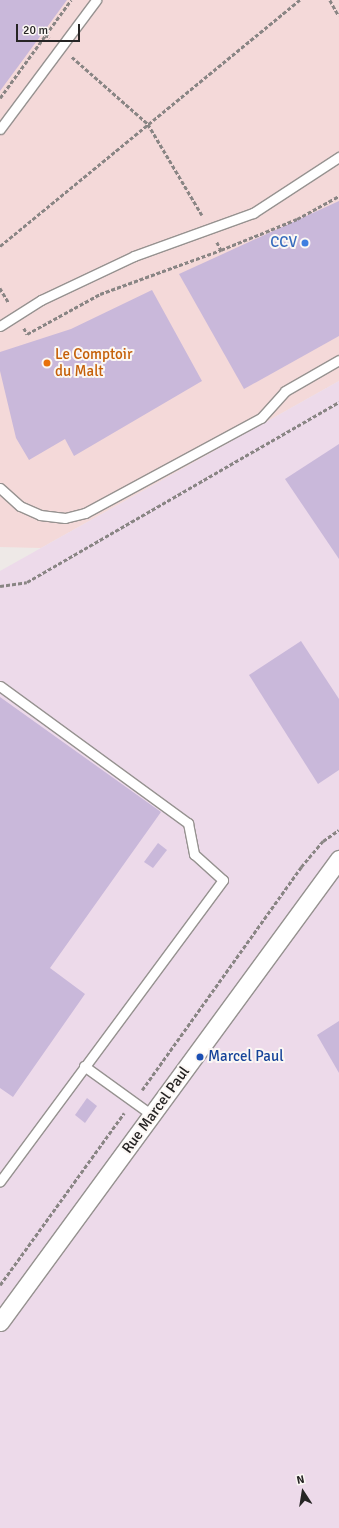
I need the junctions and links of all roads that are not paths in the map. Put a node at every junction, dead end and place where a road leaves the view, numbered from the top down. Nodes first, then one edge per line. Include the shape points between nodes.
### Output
1 (96, 0) edge
2 (0, 129) edge
3 (339, 157) edge
4 (0, 326) edge
5 (339, 360) edge
6 (0, 488) edge
7 (0, 686) edge
8 (339, 859) edge
9 (84, 1066) junction
10 (152, 1115) junction
11 (0, 1181) edge
12 (0, 1322) edge

1 - 2 lane
3 - 4 lane via 253,213 134,256 40,300
5 - 6 lane via 285,391 260,418 86,513 65,518 40,515 20,506
7 - 9 lane via 188,823 194,854 223,880
8 - 10 street, Rue Marcel Paul
9 - 10 lane
9 - 11 lane
10 - 12 street, Rue Marcel Paul

